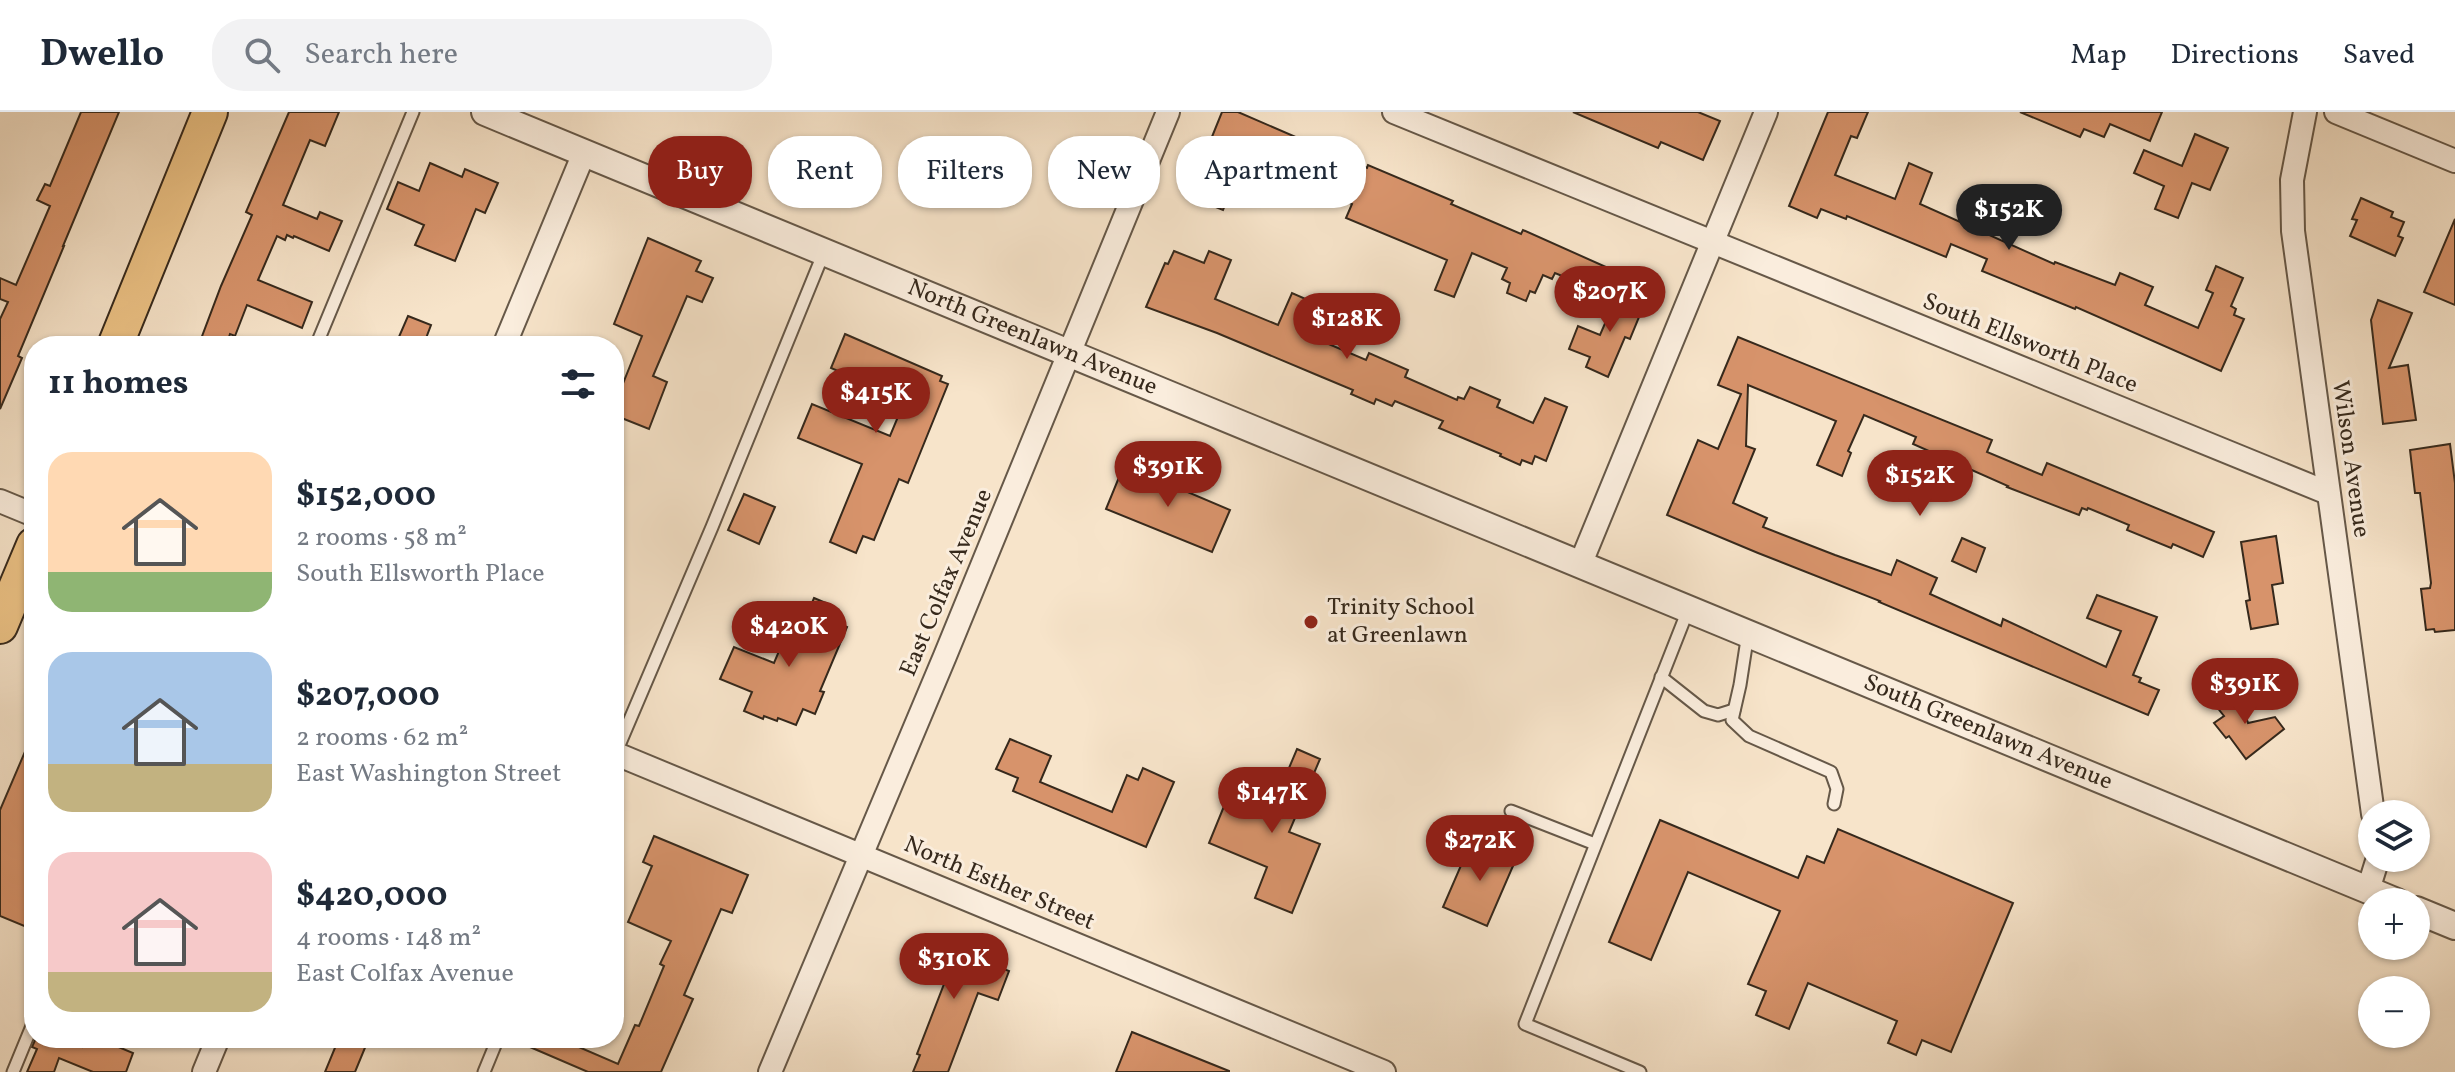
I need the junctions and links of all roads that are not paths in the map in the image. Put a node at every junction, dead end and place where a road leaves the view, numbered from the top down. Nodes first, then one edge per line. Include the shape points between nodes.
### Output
1 (210, 112) edge
2 (413, 112) edge
3 (485, 112) edge
4 (1168, 112) edge
5 (1394, 112) edge
6 (1766, 112) edge
7 (2305, 112) edge
8 (2336, 112) edge
9 (584, 153) junction
10 (2455, 161) edge
11 (1712, 243) junction
12 (825, 251) junction
13 (119, 336) edge
14 (320, 336) edge
15 (508, 336) edge
16 (1070, 353) junction
17 (2328, 493) junction
18 (0, 501) edge
19 (24, 511) edge
20 (1580, 565) junction
21 (24, 569) edge
22 (1688, 609) junction
23 (0, 626) edge
24 (1748, 633) junction
25 (1661, 677) junction
26 (1734, 710) junction
27 (624, 734) edge
28 (624, 759) edge
29 (2371, 800) edge
30 (1834, 804) dead end
31 (1511, 811) dead end
32 (1595, 844) junction
33 (860, 854) junction
34 (2363, 888) edge
35 (2430, 916) edge
36 (2455, 926) edge
37 (24, 1045) edge
38 (214, 1048) edge
39 (494, 1048) edge
40 (1370, 1069) edge
41 (13, 1072) edge
42 (204, 1072) edge
43 (484, 1072) edge
44 (770, 1072) edge
45 (1640, 1072) edge

1 - 13 main road
2 - 14 lane
3 - 9 street, North Greenlawn Avenue
4 - 16 street, East Colfax Avenue
5 - 11 street, South Ellsworth Place
6 - 11 street
7 - 17 street, Wilson Avenue via 2292,180 2293,231
8 - 10 street
9 - 12 street, North Greenlawn Avenue
9 - 15 street
11 - 17 street, South Ellsworth Place
11 - 20 street
12 - 16 street, North Greenlawn Avenue
12 - 27 lane
16 - 20 street, North Greenlawn Avenue
16 - 33 street, East Colfax Avenue
17 - 29 street, Wilson Avenue
18 - 19 street
20 - 22 street, South Greenlawn Avenue
21 - 23 main road
22 - 24 street, South Greenlawn Avenue
22 - 25 lane
24 - 26 lane
24 - 34 street, South Greenlawn Avenue
25 - 26 lane via 1704,711 1718,715
25 - 32 lane
26 - 30 lane via 1732,720 1749,736 1831,772 1837,789
28 - 33 street, North Esther Street
31 - 32 lane
32 - 45 lane via 1525,1024
33 - 40 street, North Esther Street
33 - 44 street, East Colfax Avenue
35 - 36 street
37 - 41 lane
38 - 42 street
39 - 43 lane

